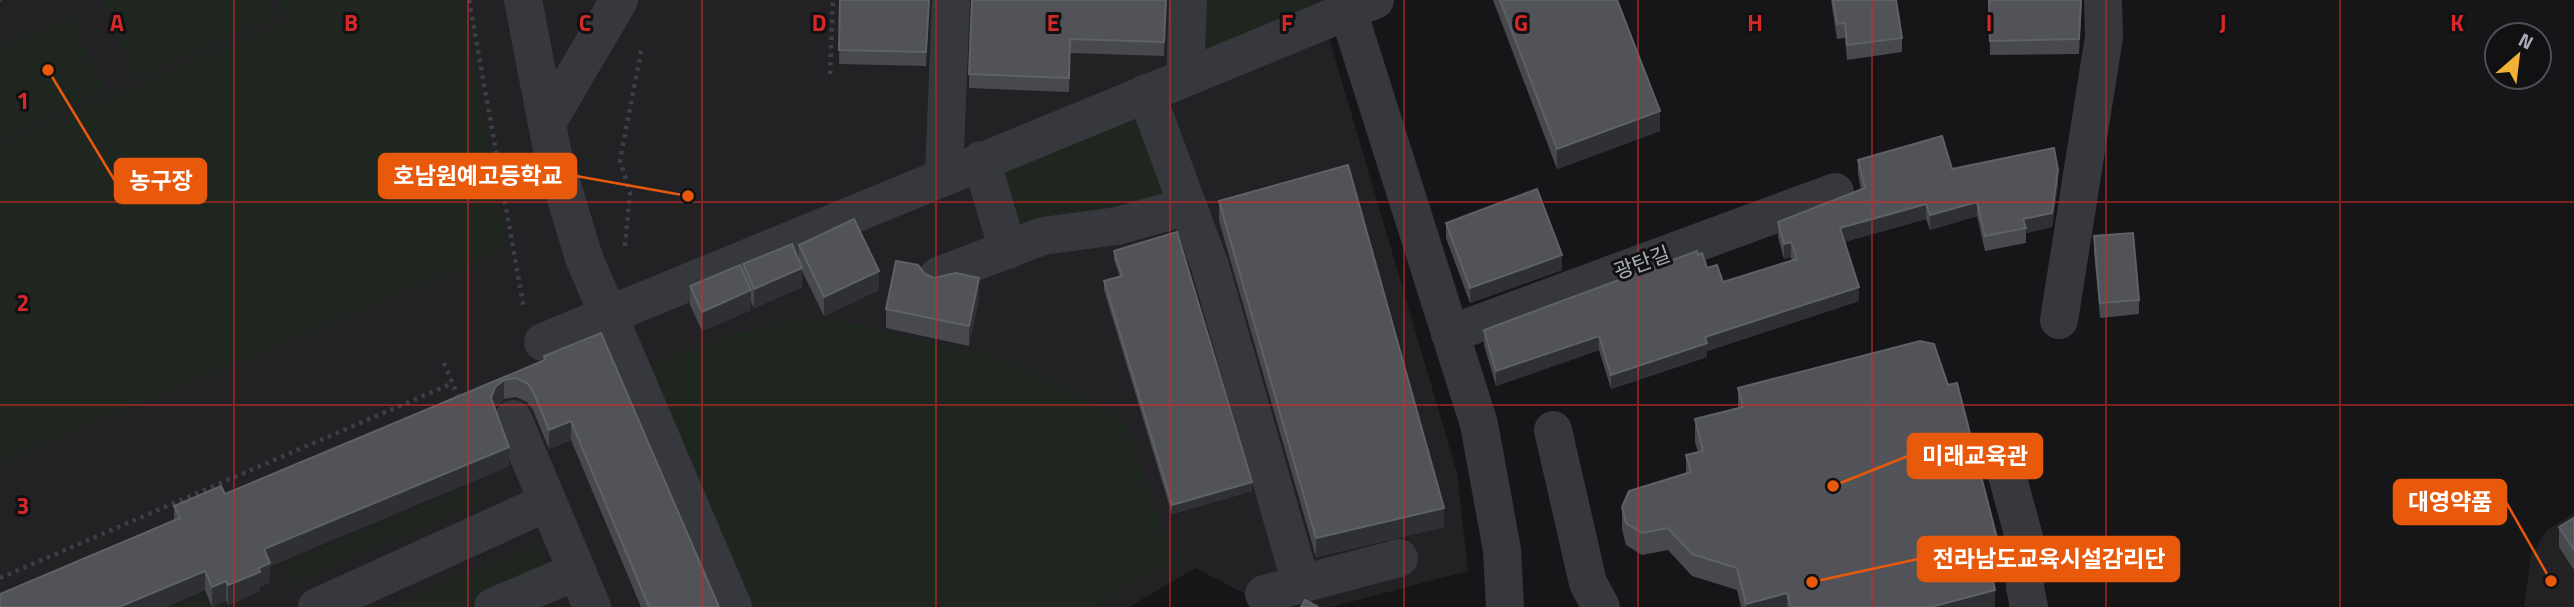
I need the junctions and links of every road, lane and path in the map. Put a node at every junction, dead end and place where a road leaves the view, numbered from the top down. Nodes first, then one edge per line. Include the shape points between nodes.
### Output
1 (469, 0) edge
2 (523, 0) edge
3 (619, 0) edge
4 (833, 0) edge
5 (951, 0) edge
6 (1188, 0) edge
7 (2103, 0) edge
8 (1341, 8) edge
9 (643, 40) dead end
10 (830, 74) dead end
11 (1185, 77) junction
12 (1146, 93) junction
13 (547, 123) junction
14 (981, 160) junction
15 (944, 175) junction
16 (1835, 192) dead end
17 (1188, 206) junction
18 (625, 248) dead end
19 (1008, 250) junction
20 (938, 276) edge
21 (608, 315) junction
22 (2059, 320) dead end
23 (534, 328) joint
24 (1450, 334) junction
25 (444, 363) dead end
26 (453, 383) junction
27 (463, 407) edge
28 (513, 419) dead end
29 (1553, 430) dead end
30 (2004, 464) dead end
31 (189, 497) junction
32 (548, 502) junction
33 (193, 506) edge
34 (1399, 558) dead end
35 (577, 571) junction
36 (0, 578) edge
37 (1301, 584) junction
38 (1264, 594) dead end
39 (317, 607) edge
40 (493, 607) edge
41 (592, 607) edge
42 (733, 607) edge
43 (1505, 607) edge
44 (1601, 607) edge
45 (2029, 607) edge

1 - 23 path
2 - 13 street
3 - 13 street
4 - 10 path
5 - 15 street
6 - 11 street
7 - 22 street via 2104,37
8 - 11 street
8 - 24 street
9 - 18 path via 620,160 630,193
11 - 12 street
12 - 14 street
12 - 17 street
13 - 21 street via 584,258
14 - 15 street
14 - 19 street
15 - 21 street
16 - 24 street, 광탄길
17 - 19 street via 1117,226 1052,234
17 - 37 street via 1210,266
19 - 20 street
21 - 23 street
21 - 42 street
24 - 43 street via 1479,424 1492,486
25 - 26 path
26 - 27 path
26 - 31 path
28 - 32 street
29 - 44 street via 1588,583
30 - 45 street via 2028,552 2025,587
31 - 33 path
31 - 36 path
32 - 35 street
32 - 39 street
34 - 37 street
35 - 40 street
35 - 41 street
37 - 38 street

